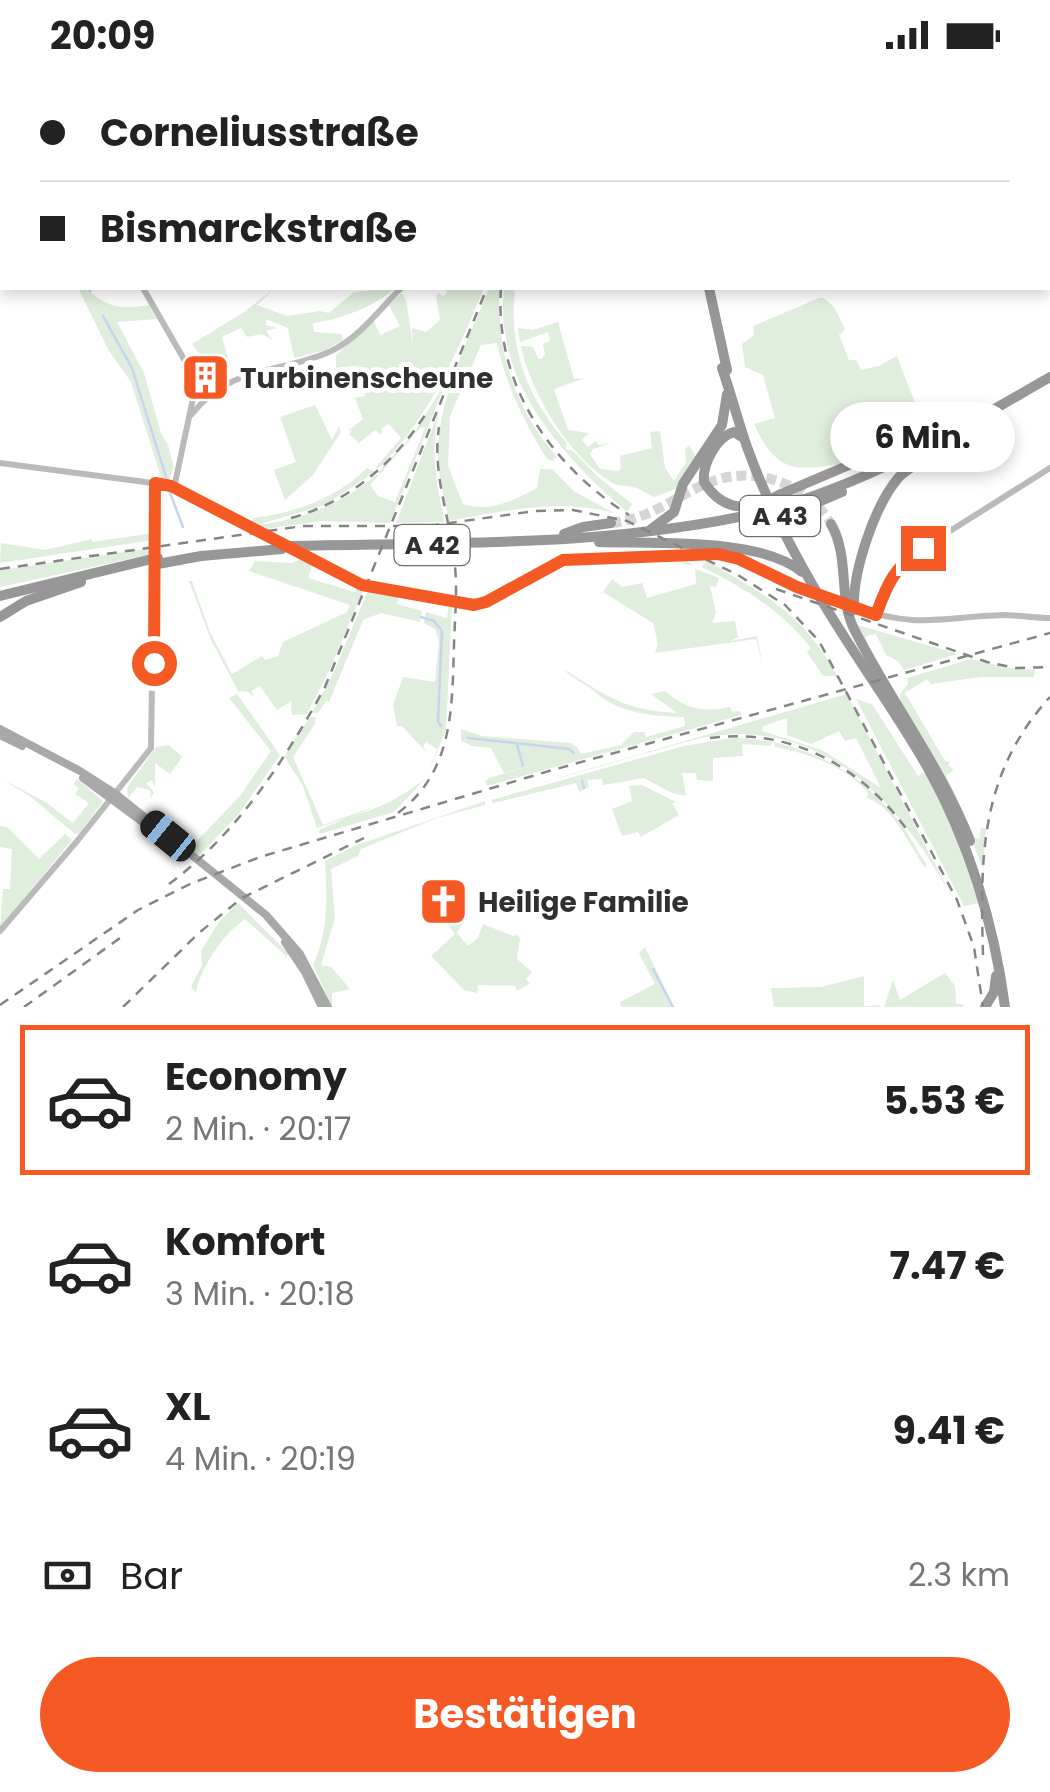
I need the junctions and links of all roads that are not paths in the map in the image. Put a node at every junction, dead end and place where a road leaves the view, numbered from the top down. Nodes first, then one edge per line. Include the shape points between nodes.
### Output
1 (145, 290) edge
2 (399, 290) edge
3 (708, 290) edge
4 (708, 290) edge
5 (722, 368) junction
6 (1049, 382) edge
7 (197, 400) junction
8 (953, 434) junction
9 (748, 448) junction
10 (936, 449) junction
11 (0, 464) edge
12 (1050, 468) edge
13 (155, 483) junction
14 (855, 485) junction
15 (171, 487) junction
16 (786, 506) junction
17 (772, 511) junction
18 (611, 523) tunnel mouth
19 (832, 524) tunnel mouth
20 (644, 532) junction
21 (551, 539) junction
22 (598, 542) junction
23 (285, 547) junction
24 (155, 561) junction
25 (80, 582) junction
26 (813, 590) junction
27 (0, 596) edge
28 (876, 615) junction
29 (0, 617) edge
30 (1050, 618) edge
31 (866, 649) junction
32 (0, 732) edge
33 (114, 797) junction
34 (966, 830) junction
35 (0, 931) edge
36 (994, 940) junction
37 (325, 1007) edge
38 (985, 1007) edge
39 (1007, 1007) edge

1 - 7 street via 189,368
2 - 7 street via 333,351 249,373
3 - 5 highway, A 43
4 - 34 highway, A 43 via 736,404 786,529
5 - 9 highway, A 43
5 - 20 highway via 728,400 722,425 674,512
6 - 8 highway, A 42
7 - 15 street
8 - 10 highway, A 42
8 - 14 highway, A 42
8 - 16 highway via 836,470
9 - 17 highway via 737,432 724,435 706,464 704,482 730,506
9 - 26 highway, A 43
10 - 14 highway, A 42
10 - 31 highway via 895,482 862,555 854,601
11 - 13 street
12 - 28 street via 904,560
13 - 15 street
13 - 33 street via 153,741
14 - 16 highway, A 42
15 - 26 street via 377,589 482,604 563,560 718,554
16 - 17 highway, A 42, bridge
17 - 20 highway, A 42
17 - 22 highway, A 42 via 694,532
18 - 21 highway
19 - 31 highway via 852,626
20 - 21 highway, A 42
21 - 23 highway, A 42
22 - 23 highway, A 42
22 - 26 highway via 753,551 790,563
23 - 24 highway, A 42
24 - 25 highway, A 42
24 - 27 highway, A 42
25 - 27 highway, A 42
25 - 29 highway
26 - 28 street, bridge
26 - 36 highway, A 43 via 938,788 968,852
28 - 30 street via 926,622
31 - 34 highway
32 - 33 main road
33 - 35 street
33 - 37 main road via 279,935 308,971
34 - 39 highway, A 43 via 994,915
36 - 38 highway via 995,984
36 - 39 highway, A 43

